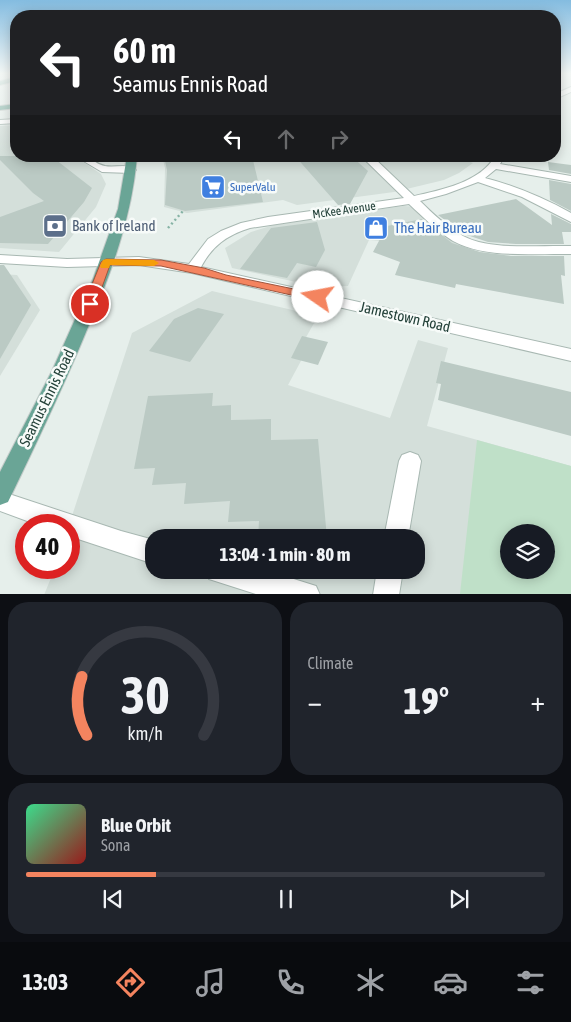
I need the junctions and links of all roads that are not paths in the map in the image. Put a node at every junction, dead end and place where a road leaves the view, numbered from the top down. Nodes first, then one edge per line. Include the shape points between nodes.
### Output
1 (90, 162) edge
2 (132, 162) edge
3 (372, 162) edge
4 (497, 162) edge
5 (502, 162) edge
6 (131, 170) junction
7 (478, 178) junction
8 (571, 179) edge
9 (413, 200) junction
10 (571, 218) edge
11 (571, 250) edge
12 (0, 258) edge
13 (106, 262) junction
14 (193, 269) junction
15 (571, 355) edge
16 (410, 461) dead end
17 (0, 495) edge
18 (0, 501) edge
19 (398, 529) edge
20 (145, 550) edge
21 (251, 579) edge
22 (388, 579) edge
23 (307, 594) edge
24 (386, 594) edge

1 - 6 street via 102,169
2 - 6 main road, Seamus Ennis Road
3 - 9 street
4 - 7 street, McKee Avenue
5 - 8 street
6 - 13 main road, Seamus Ennis Road via 117,233
7 - 9 street, McKee Avenue via 443,193
7 - 10 street via 510,187
9 - 11 street via 436,224 459,239 488,248
9 - 14 street, McKee Avenue via 241,227 209,245
12 - 13 street, Jamestown Road via 39,262
13 - 14 street, Jamestown Road via 139,261
13 - 17 main road, Seamus Ennis Road via 60,376
14 - 15 street, Jamestown Road
16 - 19 street
18 - 20 street
21 - 23 street
22 - 24 street

